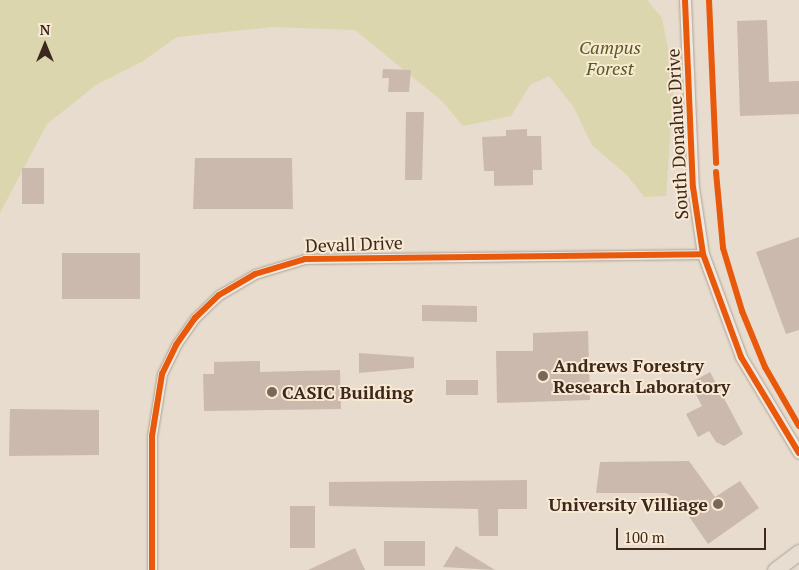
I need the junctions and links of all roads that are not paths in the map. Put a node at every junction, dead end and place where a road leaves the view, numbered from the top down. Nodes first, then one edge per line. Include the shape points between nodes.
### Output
1 (685, 0) edge
2 (703, 254) junction
3 (799, 453) edge
4 (798, 552) edge
5 (152, 570) edge
6 (775, 570) edge

1 - 2 street, South Donahue Drive via 693,187
2 - 3 street, South Donahue Drive via 742,357
2 - 5 street, Devall Drive via 305,259 255,274 219,295 195,318 176,345 162,374 152,436
4 - 6 main road

